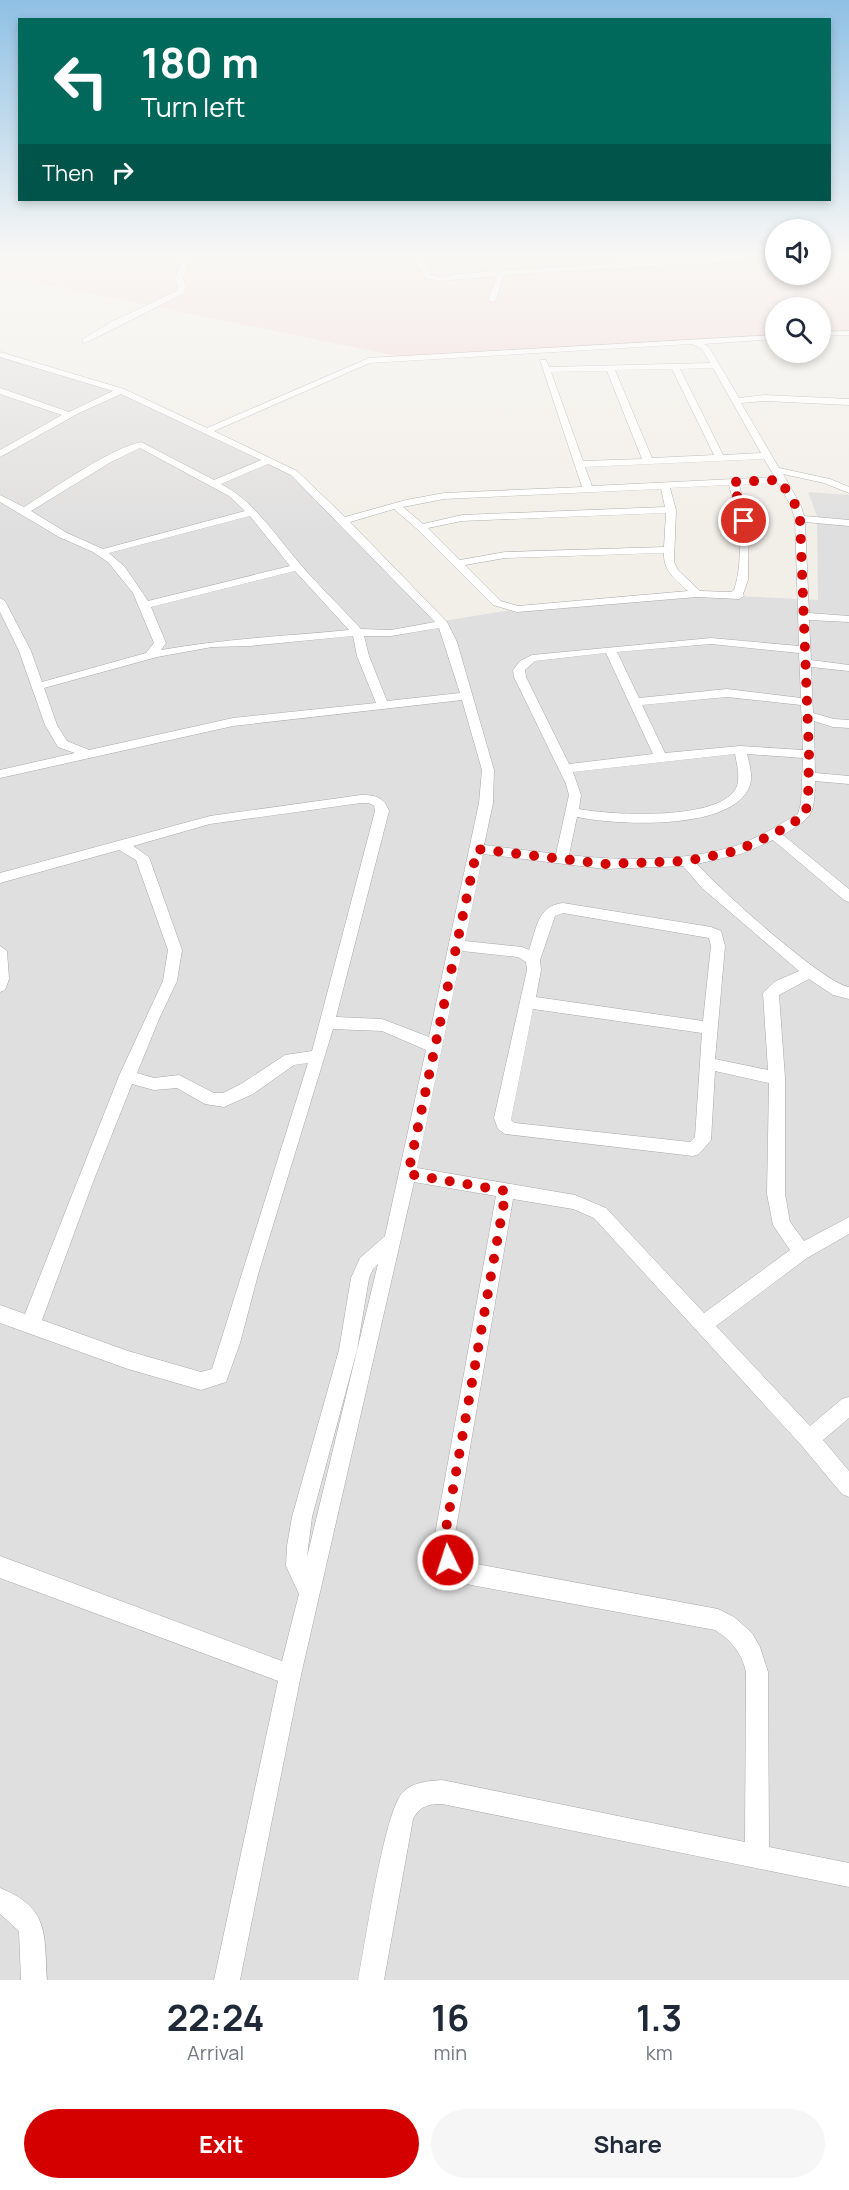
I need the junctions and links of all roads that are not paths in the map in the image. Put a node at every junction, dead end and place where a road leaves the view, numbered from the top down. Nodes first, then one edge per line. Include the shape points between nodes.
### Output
1 (601, 347) edge
2 (705, 347) edge
3 (539, 351) junction
4 (0, 354) edge
5 (715, 365) junction
6 (675, 366) junction
7 (610, 368) junction
8 (546, 370) junction
9 (0, 391) edge
10 (122, 391) junction
11 (736, 401) junction
12 (849, 402) edge
13 (70, 415) junction
14 (207, 431) junction
15 (0, 454) edge
16 (767, 456) junction
17 (720, 458) junction
18 (269, 460) junction
19 (648, 461) junction
20 (580, 464) junction
21 (777, 475) junction
22 (733, 482) junction
23 (214, 484) junction
24 (665, 486) junction
25 (588, 489) junction
26 (849, 490) edge
27 (0, 498) edge
28 (396, 506) junction
29 (25, 510) junction
30 (671, 510) junction
31 (252, 512) junction
32 (800, 519) junction
33 (343, 521) junction
34 (849, 524) edge
35 (421, 527) junction
36 (668, 550) junction
37 (102, 552) junction
38 (458, 563) junction
39 (297, 567) junction
40 (697, 594) junction
41 (0, 601) edge
42 (144, 605) junction
43 (803, 616) junction
44 (849, 619) edge
45 (443, 624) junction
46 (14, 628) junction
47 (0, 631) edge
48 (358, 632) junction
49 (160, 643) junction
50 (610, 649) junction
51 (178, 650) junction
52 (804, 650) junction
53 (149, 657) junction
54 (804, 663) junction
55 (849, 668) edge
56 (36, 687) junction
57 (467, 696) junction
58 (635, 702) junction
59 (383, 706) junction
60 (806, 708) junction
61 (849, 724) edge
62 (62, 744) junction
63 (740, 750) junction
64 (809, 754) junction
65 (90, 755) junction
66 (661, 757) junction
67 (49, 765) junction
68 (565, 769) junction
69 (0, 774) edge
70 (808, 776) junction
71 (849, 780) edge
72 (572, 812) junction
73 (159, 834) junction
74 (774, 834) junction
75 (121, 846) junction
76 (477, 849) junction
77 (142, 856) junction
78 (562, 858) junction
79 (687, 861) junction
80 (2, 879) edge
81 (846, 890) edge
82 (457, 945) junction
83 (0, 951) edge
84 (533, 960) junction
85 (810, 972) junction
86 (0, 986) edge
87 (849, 993) edge
88 (527, 1002) junction
89 (326, 1023) junction
90 (710, 1028) junction
91 (434, 1047) junction
92 (318, 1056) junction
93 (707, 1063) junction
94 (127, 1076) junction
95 (777, 1078) junction
96 (408, 1174) junction
97 (506, 1191) junction
98 (849, 1225) edge
99 (393, 1240) junction
100 (801, 1252) junction
101 (0, 1314) edge
102 (31, 1324) junction
103 (704, 1324) junction
104 (849, 1406) edge
105 (810, 1439) junction
106 (320, 1448) junction
107 (343, 1454) junction
108 (849, 1487) edge
109 (0, 1567) edge
110 (309, 1593) junction
111 (290, 1675) junction
112 (757, 1856) junction
113 (849, 1875) edge
114 (0, 1900) edge
115 (34, 1980) edge
116 (227, 1980) edge
117 (371, 1980) edge

1 - 3 street
2 - 5 street
3 - 8 street
3 - 14 street via 369,361
4 - 10 street
5 - 6 street
5 - 11 street
6 - 7 street
6 - 17 street
7 - 8 street
7 - 19 street
8 - 20 street
9 - 13 street
10 - 13 street
10 - 14 street
11 - 12 street via 765,398
11 - 16 street
13 - 15 street
14 - 18 street
16 - 17 street
16 - 21 street
17 - 19 street
18 - 23 street
18 - 33 street via 294,473
19 - 20 street
20 - 25 street
21 - 22 street
21 - 26 street via 827,481
21 - 32 street
22 - 24 street
22 - 40 street via 744,517 743,580 734,595 739,596
23 - 29 street via 141,445 108,460
23 - 31 street
24 - 25 street
24 - 30 street
25 - 28 street via 444,496
27 - 29 street
28 - 33 street
28 - 35 street
29 - 37 street via 62,534
30 - 35 street via 462,518
30 - 36 street
31 - 37 street
31 - 39 street
32 - 34 street
32 - 43 street
33 - 45 street
35 - 38 street
36 - 38 street via 505,555
36 - 40 street via 673,571
37 - 42 street via 129,579
38 - 40 street via 497,603 517,609
39 - 42 street
39 - 48 street
41 - 46 street
42 - 49 street
43 - 44 street
43 - 52 street
45 - 48 street via 391,633
45 - 57 street
46 - 47 street
46 - 56 street
48 - 51 street
48 - 59 street
49 - 51 street
49 - 53 street
50 - 52 street via 711,641
50 - 58 street
50 - 68 street via 532,658 519,670
51 - 53 street
52 - 54 street
53 - 56 street
54 - 55 street
54 - 60 street
56 - 62 street
57 - 59 street
57 - 76 street via 488,770
58 - 60 street via 727,693
58 - 66 street
59 - 65 street via 233,722
60 - 61 street via 833,723
60 - 64 street
62 - 65 street
62 - 67 street
63 - 64 street
63 - 66 street
63 - 72 street via 744,780 740,792 716,807 641,819
64 - 70 street
65 - 67 street
66 - 68 street
67 - 69 street
68 - 72 street via 575,795
70 - 71 street
70 - 74 street via 804,816
72 - 78 street
73 - 75 street
73 - 77 street
73 - 89 street via 210,820 276,809 361,799 380,804 379,826
74 - 79 street via 736,851
74 - 81 street
75 - 77 street
75 - 80 street
76 - 78 street
76 - 82 street
77 - 94 street via 175,950 174,966
78 - 79 street via 605,864
79 - 85 street via 707,885
82 - 84 street via 522,952
82 - 91 street
83 - 86 street
84 - 88 street
84 - 90 street via 554,909 711,932 718,939
85 - 87 street via 838,991
85 - 95 street via 771,993
88 - 90 street
88 - 93 street via 502,1118 511,1129 693,1149 703,1140
89 - 91 street via 379,1023
89 - 92 street
90 - 93 street
91 - 96 street
92 - 94 street via 291,1059 224,1100 211,1099 179,1081 154,1084
92 - 102 street via 219,1376 201,1381 128,1360
93 - 95 street
94 - 102 street
95 - 100 street via 776,1194 782,1225
96 - 97 street
96 - 99 street
97 - 103 street via 575,1202 600,1213
97 - 112 street via 444,1540 448,1560 471,1575 718,1620 732,1627 754,1656 757,1672
98 - 100 street
99 - 106 street via 366,1264 360,1278 348,1350
99 - 107 street
100 - 103 street
101 - 102 street
103 - 105 street
104 - 105 street
105 - 108 street
106 - 107 street
106 - 110 street via 297,1546 297,1566
107 - 110 street
109 - 111 street
110 - 111 street
111 - 116 street
112 - 113 street
112 - 117 street via 427,1792 405,1805
114 - 115 street via 31,1926

